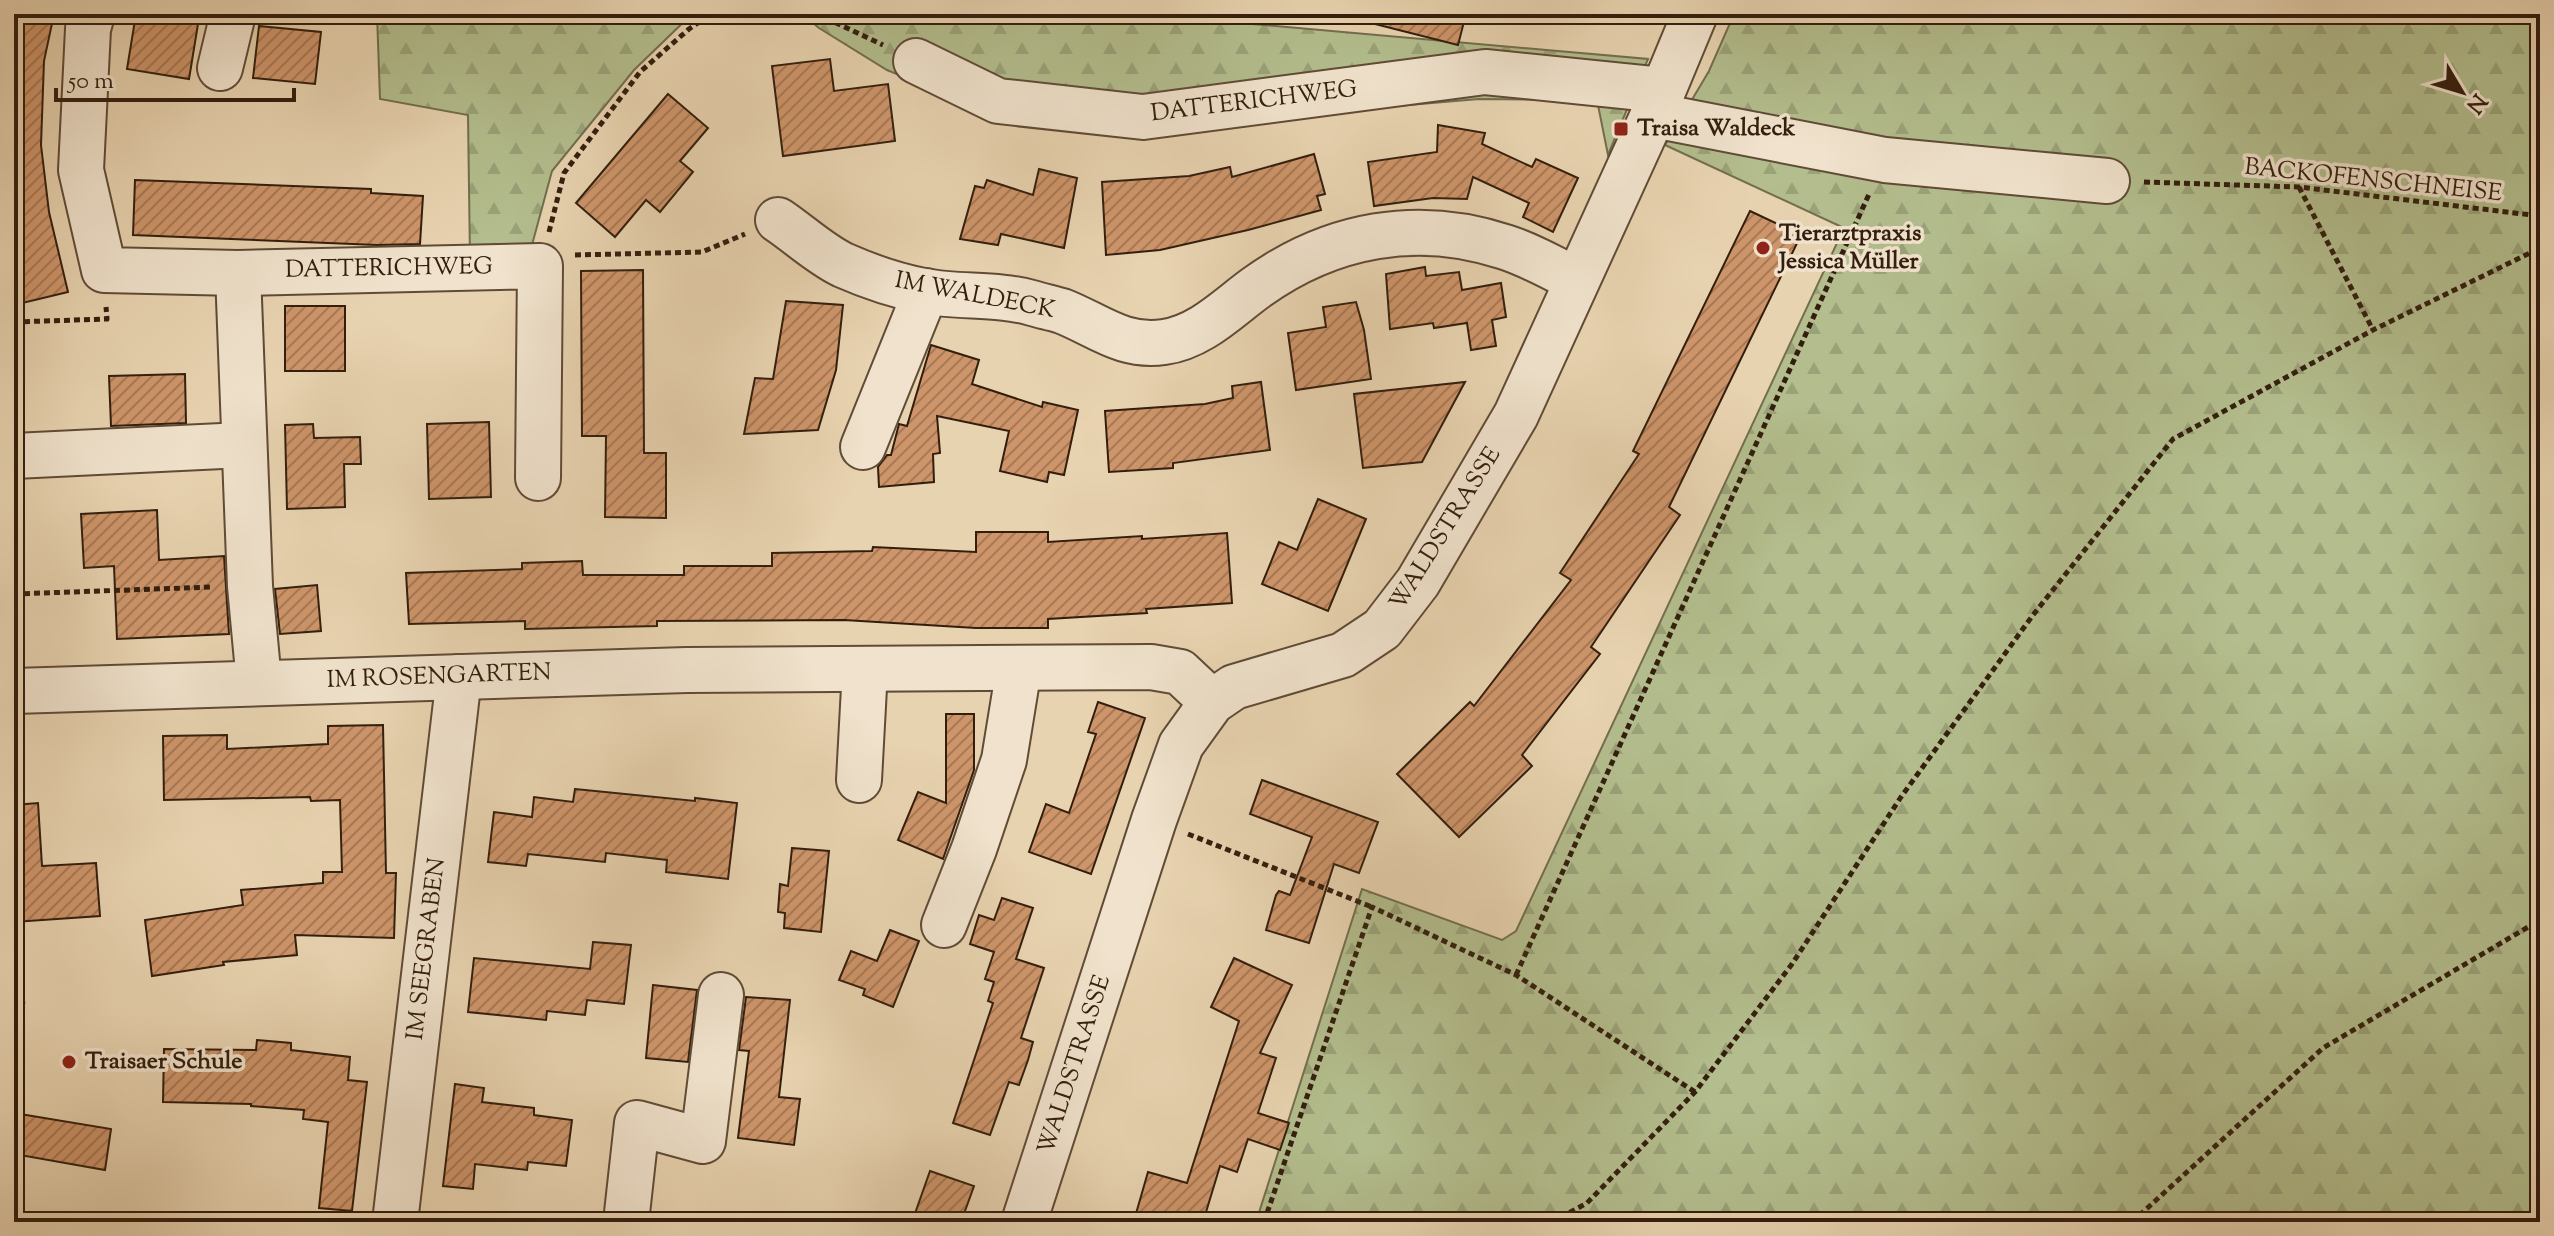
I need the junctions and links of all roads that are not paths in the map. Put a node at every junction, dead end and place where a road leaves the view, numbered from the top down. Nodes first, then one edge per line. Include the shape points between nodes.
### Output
1 (92, 14) edge
2 (233, 14) edge
3 (1695, 14) edge
4 (916, 61) road end
5 (220, 68) dead end
6 (1657, 102) junction
7 (2107, 181) road end
8 (778, 220) road end
9 (238, 273) junction
10 (1576, 280) junction
11 (926, 291) junction
12 (243, 445) junction
13 (863, 447) dead end
14 (14, 456) edge
15 (538, 478) dead end
16 (1019, 668) junction
17 (865, 669) junction
18 (459, 677) junction
19 (259, 682) junction
20 (14, 691) edge
21 (1212, 702) junction
22 (859, 780) dead end
23 (944, 925) dead end
24 (721, 995) dead end
25 (395, 1222) edge
26 (626, 1222) edge
27 (1024, 1222) edge

1 - 9 street, DATTERICHWEG via 81,170 104,270
2 - 5 street
3 - 6 street, WALDSTRASSE
4 - 6 street, DATTERICHWEG via 998,101 1143,117 1485,72
6 - 7 street, DATTERICHWEG via 1885,160
6 - 10 street, WALDSTRASSE
8 - 11 street, IM WALDECK via 841,264
9 - 12 street
9 - 15 street, DATTERICHWEG via 540,266
10 - 11 street, IM WALDECK via 1471,237 1376,234 1317,251 1259,285 1210,324 1167,342 1142,343 1117,339 1063,312 1023,300
10 - 21 street, WALDSTRASSE via 1516,415 1418,582 1382,629 1343,655 1234,687
11 - 13 street
12 - 14 street
12 - 19 street
16 - 17 street, IM ROSENGARTEN
16 - 21 street, IM ROSENGARTEN via 1151,667 1180,672
16 - 23 street via 1004,760
17 - 18 street, IM ROSENGARTEN
17 - 22 street
18 - 19 street, IM ROSENGARTEN
18 - 25 street, IM SEEGRABEN
19 - 20 street, IM ROSENGARTEN
21 - 27 street, WALDSTRASSE via 1181,745
24 - 26 street via 703,1141 637,1123

